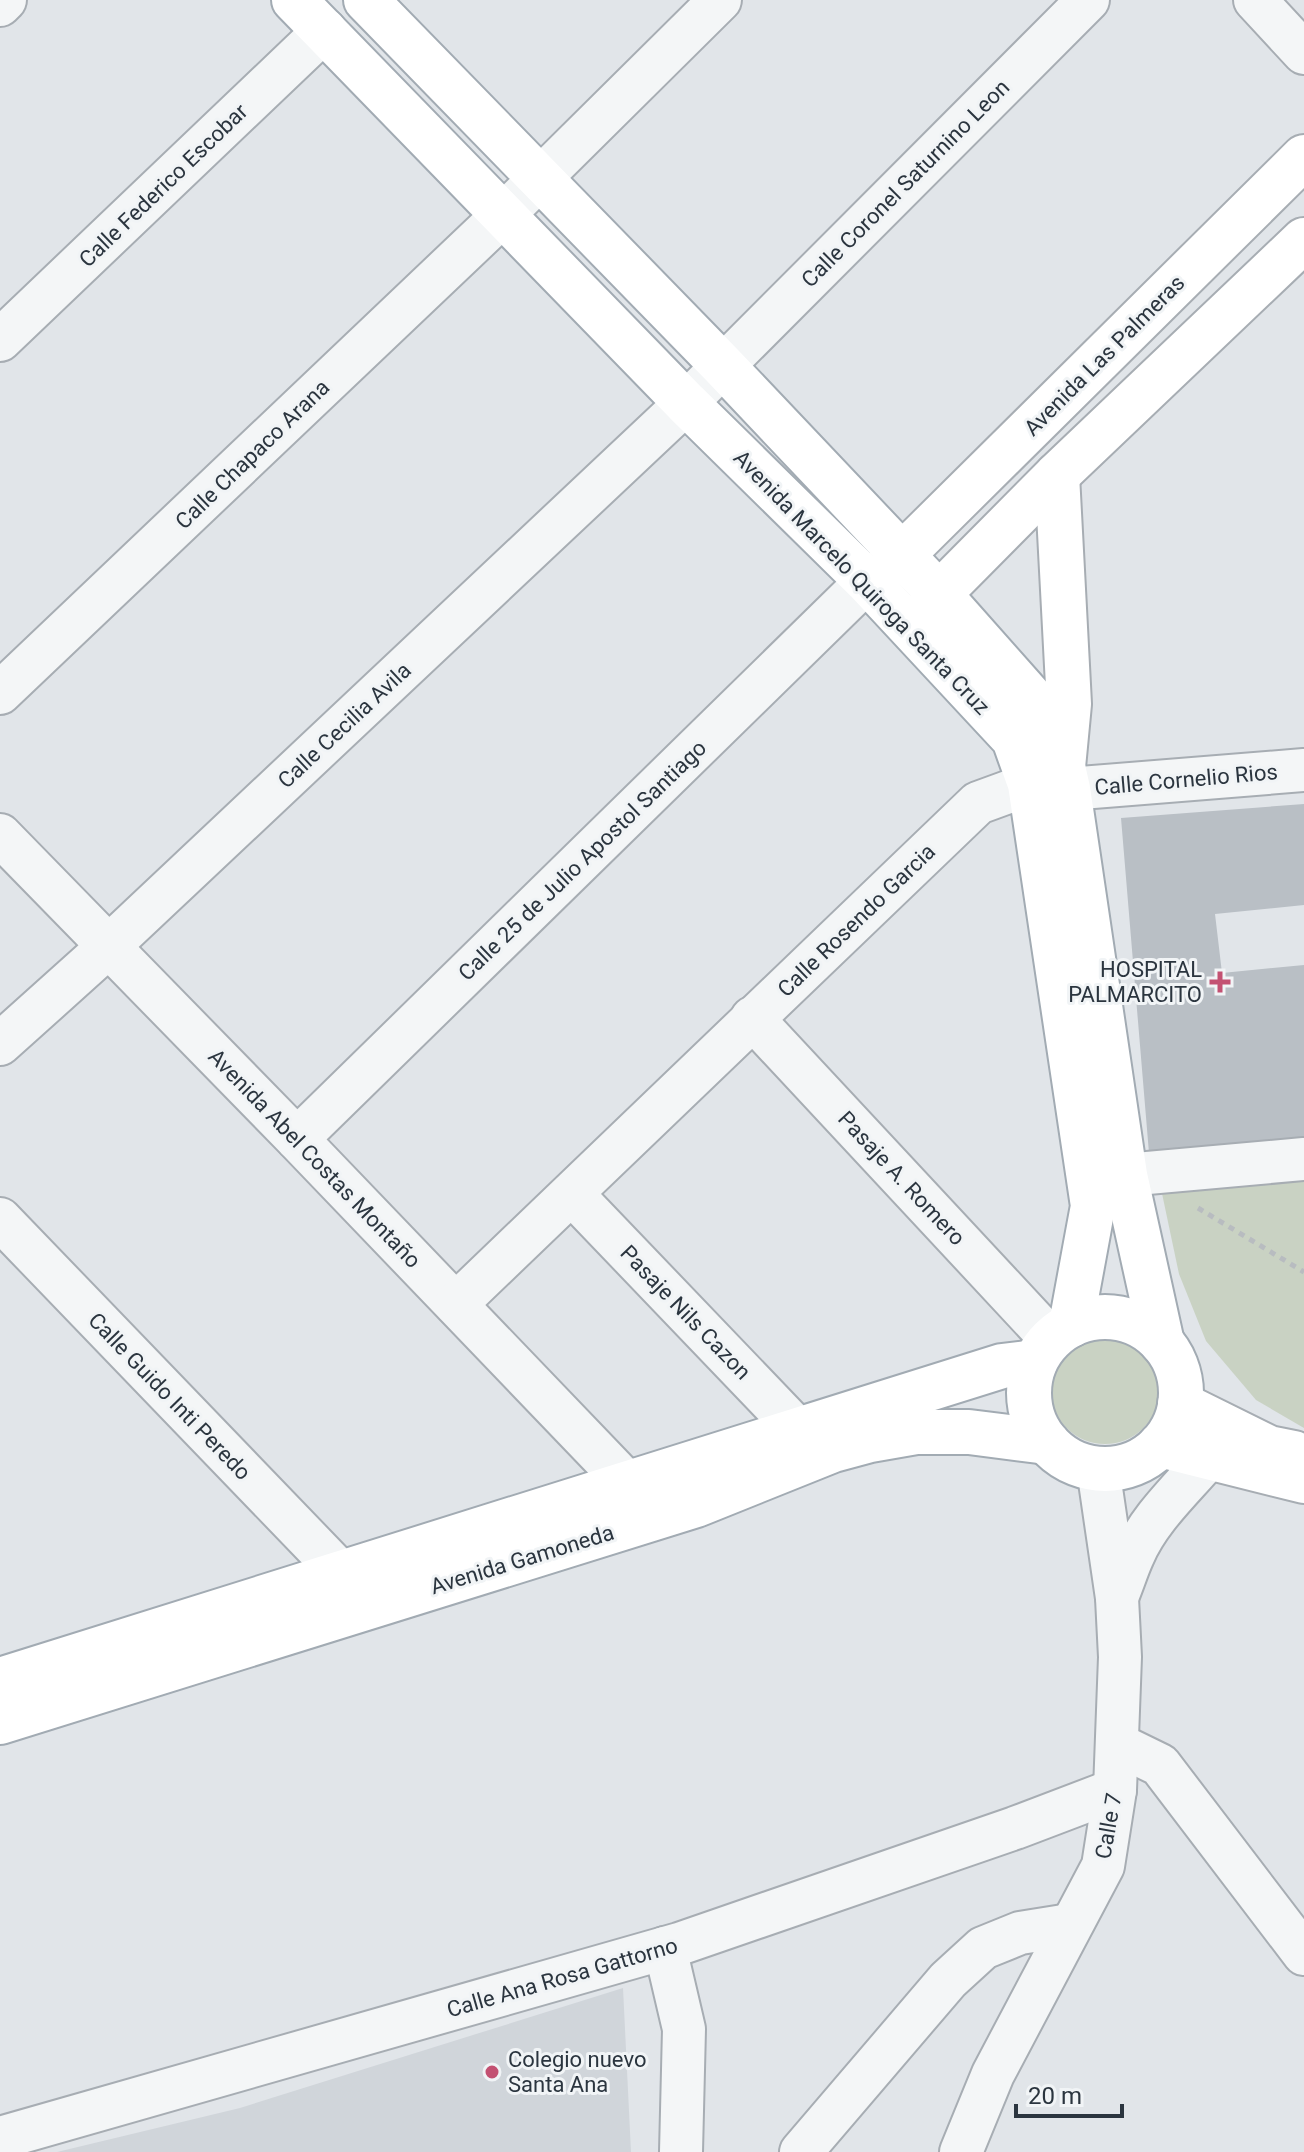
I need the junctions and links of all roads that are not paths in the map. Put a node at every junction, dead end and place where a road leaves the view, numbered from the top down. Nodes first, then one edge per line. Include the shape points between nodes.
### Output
1 (5, 0) edge
2 (294, 0) edge
3 (366, 0) edge
4 (720, 0) edge
5 (1088, 0) edge
6 (1255, 0) edge
7 (0, 5) edge
8 (325, 30) junction
9 (1304, 53) edge
10 (1304, 157) edge
11 (541, 178) junction
12 (503, 215) junction
13 (1304, 240) edge
14 (0, 340) edge
15 (723, 366) junction
16 (686, 403) junction
17 (1057, 475) junction
18 (903, 554) junction
19 (867, 581) junction
20 (939, 594) junction
21 (912, 630) junction
22 (0, 693) edge
23 (1304, 770) edge
24 (1054, 780) junction
25 (0, 835) edge
26 (109, 946) junction
27 (752, 1018) junction
28 (0, 1044) edge
29 (297, 1139) junction
30 (1304, 1159) edge
31 (1125, 1175) junction
32 (572, 1194) junction
33 (1093, 1206) junction
34 (0, 1219) edge
35 (456, 1304) junction
36 (1052, 1342) junction
37 (1162, 1343) junction
38 (1180, 1404) junction
39 (799, 1431) junction
40 (1047, 1442) junction
41 (1160, 1445) junction
42 (1304, 1456) edge
43 (1209, 1457) junction
44 (1098, 1468) junction
45 (1304, 1481) edge
46 (628, 1484) junction
47 (341, 1573) junction
48 (1117, 1598) junction
49 (0, 1680) edge
50 (0, 1722) edge
51 (1117, 1744) junction
52 (1115, 1790) junction
53 (1070, 1925) junction
54 (665, 1948) junction
55 (1304, 1954) edge
56 (0, 2138) edge
57 (681, 2152) edge
58 (801, 2152) edge
59 (961, 2152) edge

1 - 7 street
2 - 8 main road, Avenida Marcelo Quiroga Santa Cruz
3 - 11 main road, Avenida Marcelo Quiroga Santa Cruz
4 - 11 street, Calle Chapaco Arana
5 - 15 street, Calle Coronel Saturnino Leon
6 - 9 street
8 - 12 main road, Avenida Marcelo Quiroga Santa Cruz
8 - 14 street, Calle Federico Escobar
10 - 18 main road, Avenida Las Palmeras
11 - 12 street, Calle Chapaco Arana
11 - 15 main road, Avenida Marcelo Quiroga Santa Cruz
12 - 16 main road, Avenida Marcelo Quiroga Santa Cruz
12 - 22 street, Calle Chapaco Arana
13 - 17 main road
15 - 16 street, Calle Coronel Saturnino Leon
15 - 18 main road, Avenida Marcelo Quiroga Santa Cruz
16 - 19 main road, Avenida Marcelo Quiroga Santa Cruz
16 - 26 street, Calle Cecilia Avila
17 - 20 main road
17 - 24 main road via 1069,704
18 - 19 street, Calle 25 de Julio Apostol Santiago
18 - 20 main road, Avenida Marcelo Quiroga Santa Cruz
19 - 21 main road, Avenida Marcelo Quiroga Santa Cruz
19 - 29 street, Calle 25 de Julio Apostol Santiago
20 - 21 main road
20 - 24 main road, Avenida Marcelo Quiroga Santa Cruz via 1033,700
21 - 24 main road, Avenida Marcelo Quiroga Santa Cruz
23 - 24 street, Calle Cornelio Rios
24 - 27 street, Calle Rosendo Garcia via 978,803
24 - 31 main road, Avenida Marcelo Quiroga Santa Cruz
24 - 33 main road, Avenida Marcelo Quiroga Santa Cruz
25 - 26 street, Avenida Abel Costas Montaño
26 - 28 street, Calle Cecilia Avila
26 - 29 street, Avenida Abel Costas Montaño
27 - 32 street, Calle Rosendo Garcia
27 - 36 street, Pasaje A. Romero
29 - 35 street, Avenida Abel Costas Montaño
30 - 31 street
31 - 33 street
31 - 37 main road, Avenida Marcelo Quiroga Santa Cruz
32 - 35 street, Calle Rosendo Garcia
32 - 39 street, Pasaje Nils Cazon
33 - 36 main road, Avenida Marcelo Quiroga Santa Cruz
34 - 47 street, Calle Guido Inti Peredo
35 - 46 street, Avenida Abel Costas Montaño
36 - 37 main road via 1094,1317 1143,1326
36 - 39 main road, Avenida Gamoneda via 1002,1366
36 - 40 main road via 1029,1382 1029,1404
37 - 38 main road via 1174,1361
38 - 41 main road via 1174,1426
38 - 42 main road via 1269,1448
39 - 46 main road, Avenida Gamoneda
40 - 44 main road via 1061,1455
40 - 50 main road, Avenida Gamoneda via 969,1432 916,1432 870,1440 696,1505
41 - 43 main road
41 - 44 main road via 1121,1467
43 - 45 main road
43 - 48 street via 1143,1537
44 - 48 street, Calle 7
46 - 47 main road, Avenida Gamoneda
47 - 49 main road, Avenida Gamoneda
48 - 51 street, Calle 7
51 - 52 street, Calle 7
51 - 55 street via 1160,1765
52 - 53 street, Calle 7 via 1103,1866
52 - 54 street, Calle Ana Rosa Gattorno
53 - 58 street via 1020,1933 983,1948 948,1980
53 - 59 street, Calle 7 via 993,2074
54 - 56 street, Calle Ana Rosa Gattorno
54 - 57 street via 684,2029

